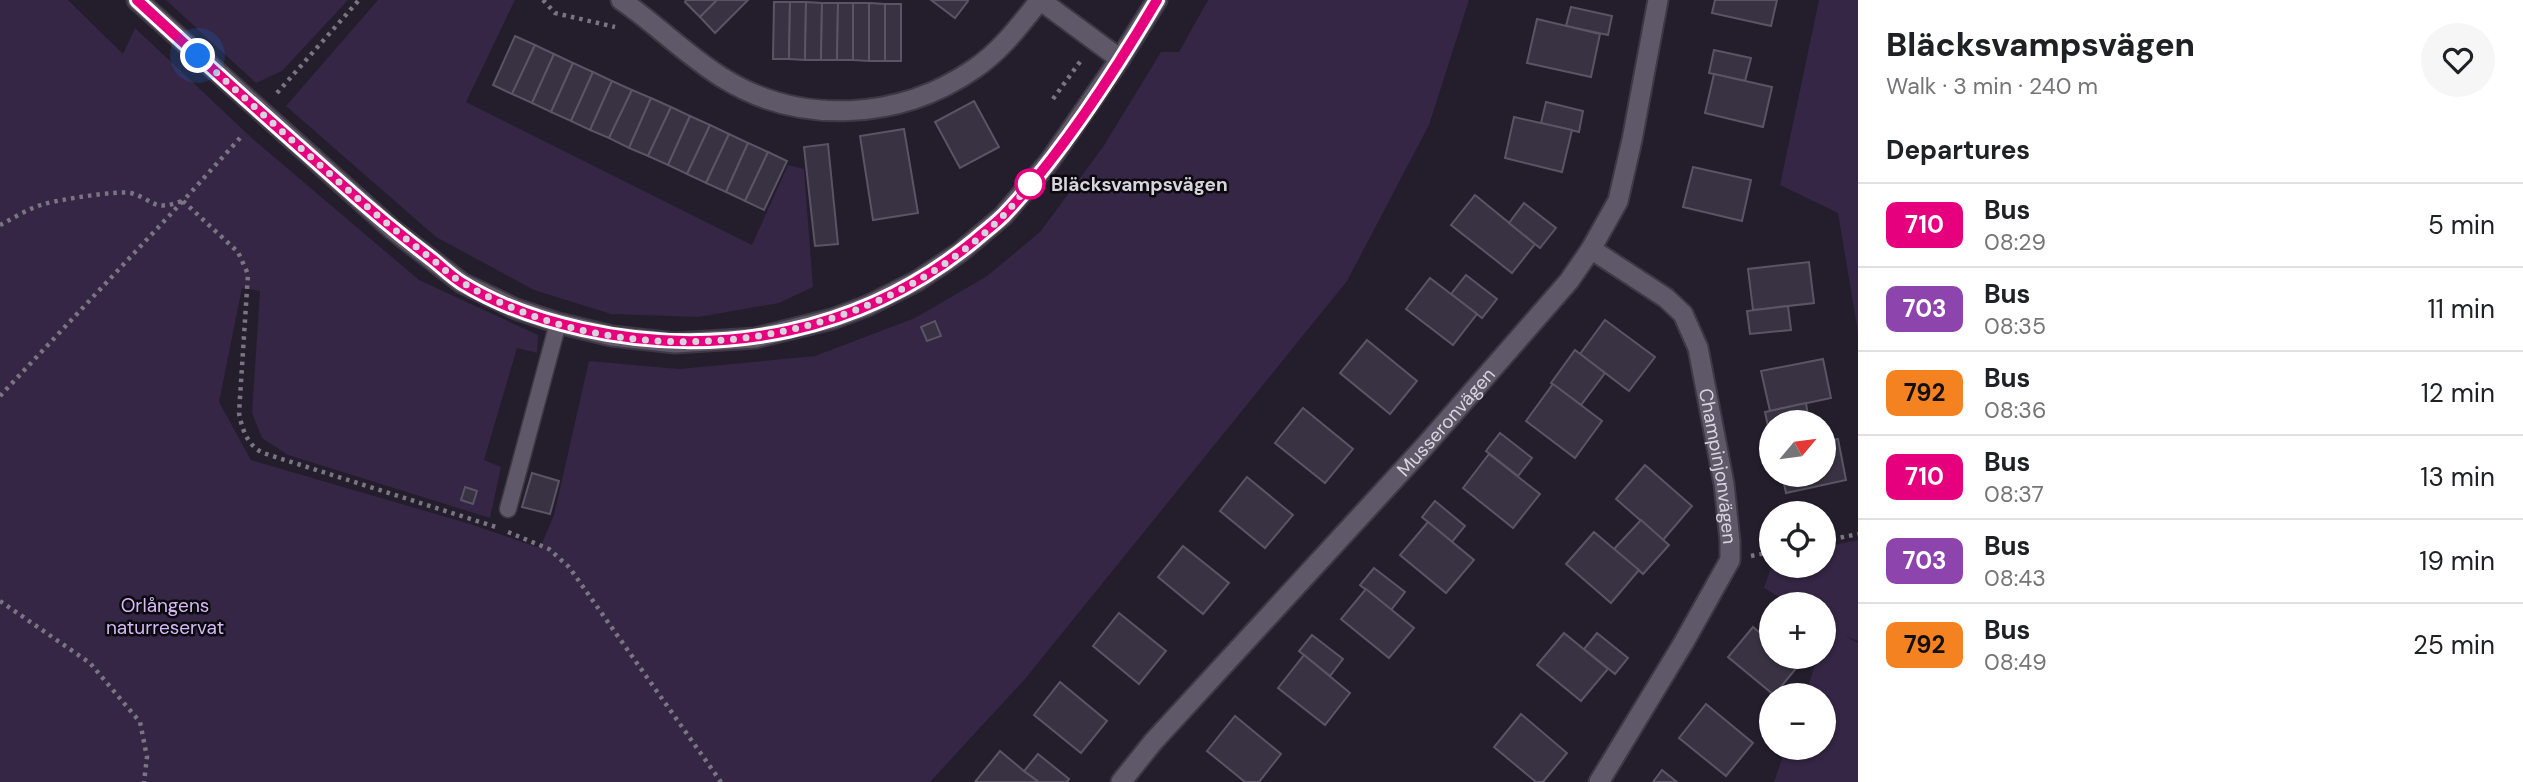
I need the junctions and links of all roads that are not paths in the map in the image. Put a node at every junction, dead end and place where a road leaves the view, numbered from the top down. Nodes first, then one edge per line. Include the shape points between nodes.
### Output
1 (137, 0) edge
2 (621, 0) edge
3 (1040, 0) edge
4 (1157, 0) edge
5 (1658, 0) edge
6 (1120, 60) junction
7 (1591, 249) junction
8 (558, 324) junction
9 (508, 509) dead end
10 (1121, 782) edge
11 (1599, 782) edge

1 - 8 street via 392,229 462,283
2 - 3 street via 724,79 791,106 830,111 890,106 943,88 992,55
3 - 6 street via 1085,45
4 - 6 street
5 - 7 street, Musseronvägen via 1618,201
6 - 8 street via 1049,162 1003,216 917,281 867,306 793,330 722,341 625,337
7 - 10 street, Musseronvägen via 1569,281 1433,436
7 - 11 street, Champinjonvägen via 1683,314 1698,348 1730,541 1730,560
8 - 9 lane

